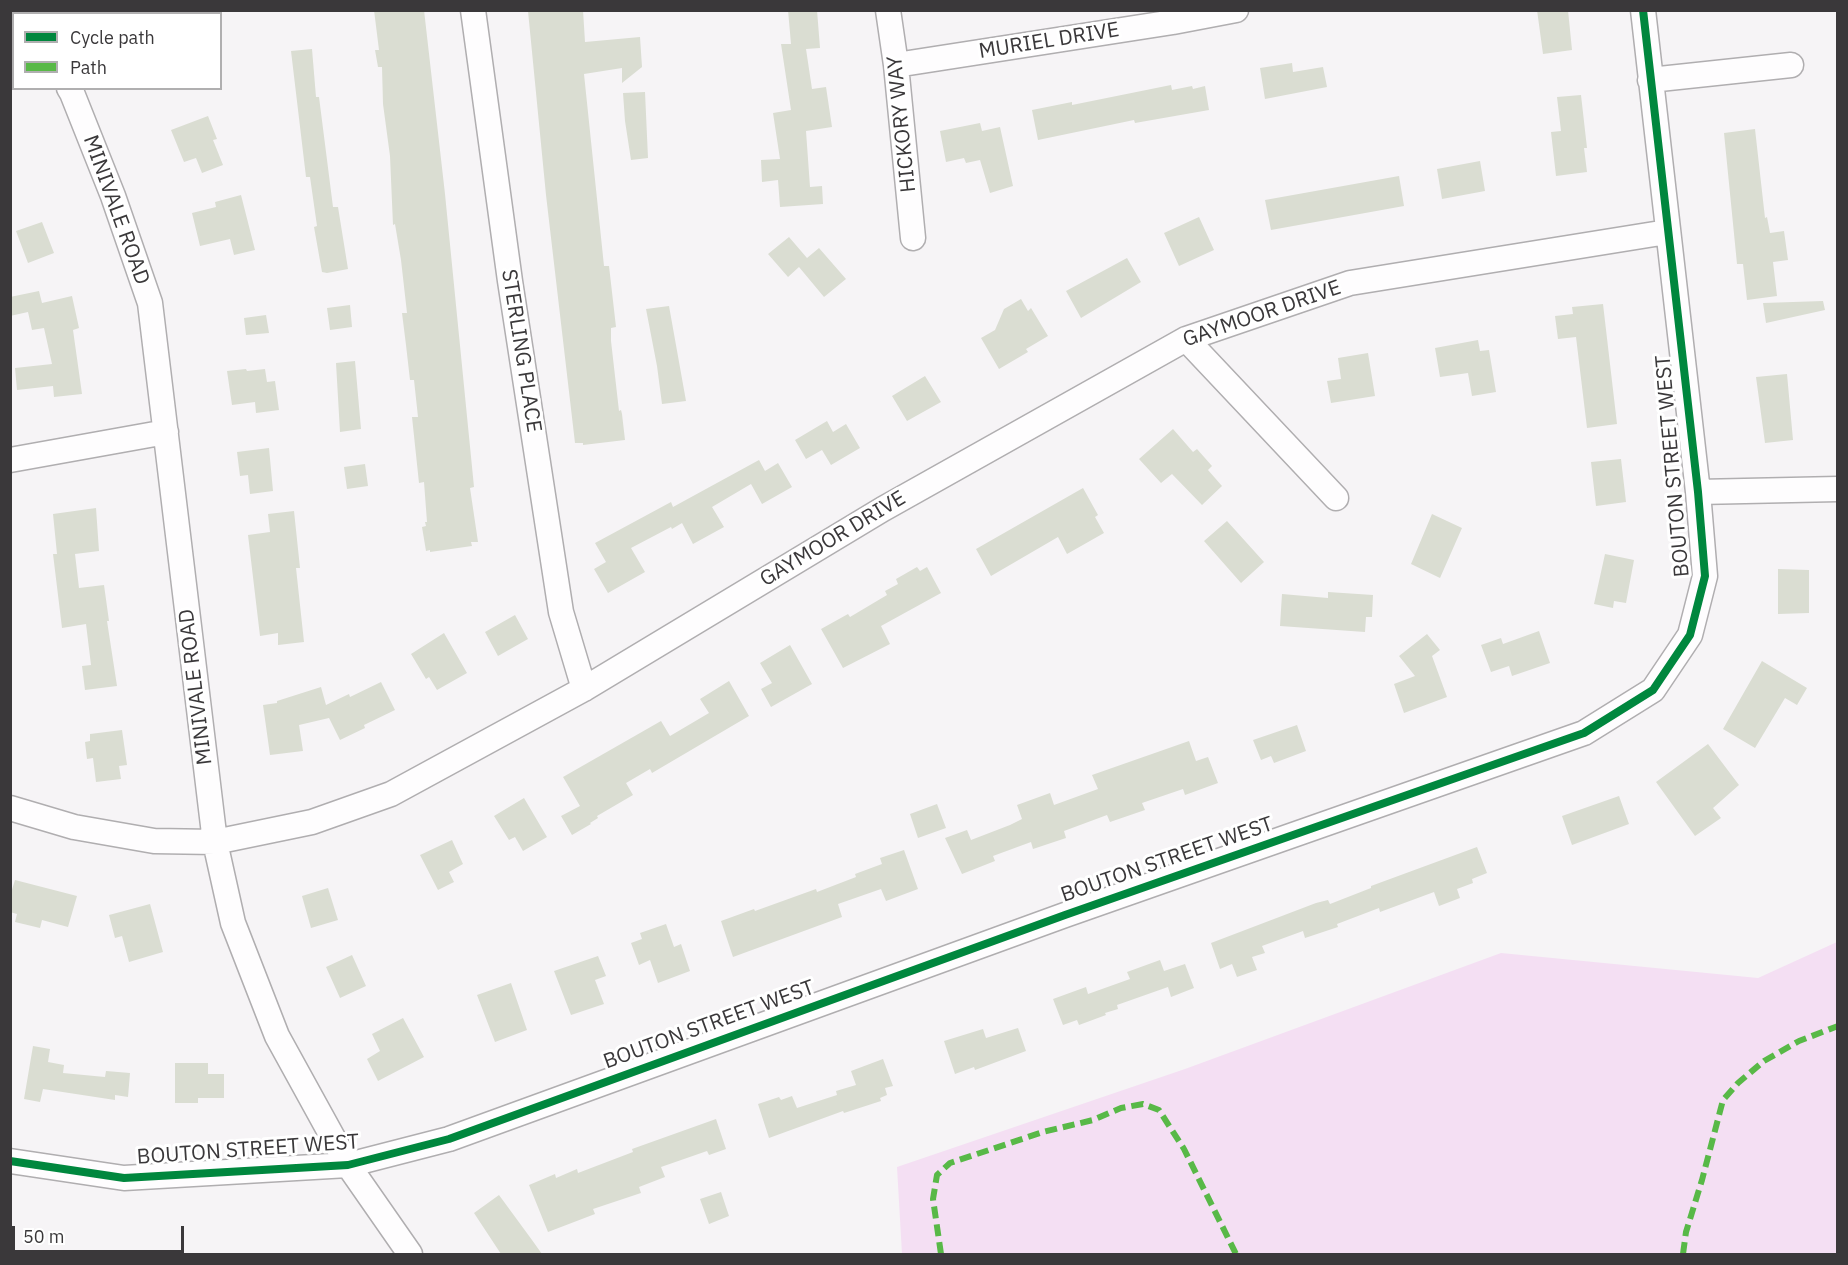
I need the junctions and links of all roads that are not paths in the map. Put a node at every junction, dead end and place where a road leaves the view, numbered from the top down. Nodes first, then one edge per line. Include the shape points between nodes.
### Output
1 (473, 10) edge
2 (888, 10) edge
3 (1236, 10) edge
4 (1643, 10) edge
5 (896, 65) junction
6 (1791, 65) dead end
7 (1650, 80) junction
8 (70, 90) edge
9 (1667, 232) junction
10 (914, 238) dead end
11 (1186, 339) junction
12 (166, 432) junction
13 (10, 460) edge
14 (1838, 489) edge
15 (1698, 492) junction
16 (1336, 498) dead end
17 (584, 689) junction
18 (10, 808) edge
19 (215, 842) junction
20 (10, 1161) edge
21 (348, 1165) junction
22 (410, 1254) edge

1 - 17 street, STERLING PLACE via 561,612
2 - 5 street, HICKORY WAY
3 - 5 street, MURIEL DRIVE
4 - 7 street, BOUTON STREET WEST
5 - 10 street, HICKORY WAY
6 - 7 street
7 - 9 street, BOUTON STREET WEST
8 - 12 street, MINIVALE ROAD via 150,303
9 - 11 street, GAYMOOR DRIVE via 1350,283
9 - 15 street, BOUTON STREET WEST
11 - 16 street
11 - 17 street, GAYMOOR DRIVE via 883,509
12 - 13 street
12 - 19 street, MINIVALE ROAD
14 - 15 street
15 - 21 street, BOUTON STREET WEST via 1705,576 1690,635 1653,690 1584,733 1065,915 449,1139
17 - 19 street, GAYMOOR DRIVE via 391,794 312,822
18 - 19 street, GAYMOOR DRIVE via 74,827 154,841
19 - 21 street, MINIVALE ROAD via 233,923 277,1036
20 - 21 street, BOUTON STREET WEST via 124,1178
21 - 22 street, MINIVALE ROAD

